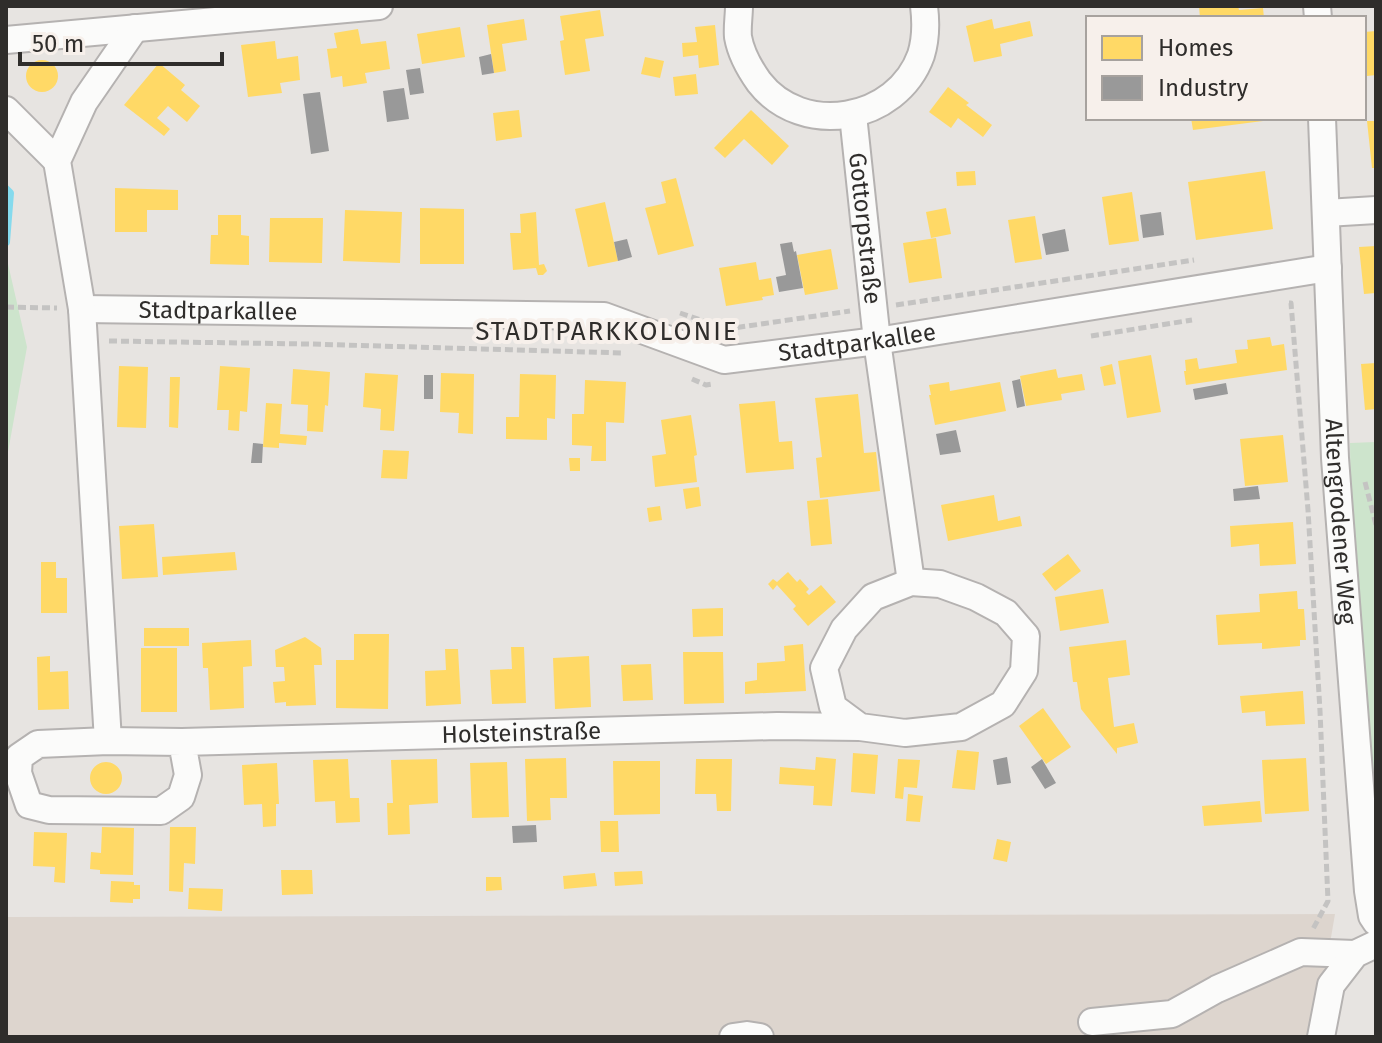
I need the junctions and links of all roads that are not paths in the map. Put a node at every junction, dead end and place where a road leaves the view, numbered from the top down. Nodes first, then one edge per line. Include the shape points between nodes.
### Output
1 (379, 6) edge
2 (739, 6) edge
3 (924, 6) edge
4 (135, 28) junction
5 (6, 40) edge
6 (6, 110) edge
7 (853, 115) junction
8 (1322, 120) edge
9 (57, 161) junction
10 (1376, 210) edge
11 (1326, 213) junction
12 (1328, 268) junction
13 (82, 309) junction
14 (877, 341) junction
15 (911, 582) junction
16 (860, 727) junction
17 (108, 741) junction
18 (182, 742) junction
19 (1376, 922) edge
20 (1365, 949) edge
21 (1092, 1022) dead end
22 (1170, 1026) edge
23 (733, 1037) edge
24 (760, 1037) edge
25 (1321, 1037) edge

1 - 4 street
2 - 7 street via 738,36 748,66 766,91 792,109 822,117
3 - 7 street via 921,55 905,82 882,103
4 - 5 street
4 - 9 street via 84,102
6 - 9 street
7 - 14 street, Gottorpstraße
8 - 11 street, Altengrodener Weg
9 - 13 street
10 - 11 street
11 - 12 street, Altengrodener Weg
12 - 14 street, Stadtparkallee
12 - 19 street, Altengrodener Weg via 1335,458 1368,891
13 - 14 street, Stadtparkallee via 604,316 724,360
13 - 17 street
14 - 15 street
15 - 16 street, Holsteinstraße via 873,597 844,629 824,668 833,707
15 - 16 street, Holsteinstraße via 940,584 1006,613 1026,636 1024,671 1003,704 961,727 905,733
16 - 18 street, Holsteinstraße
17 - 18 street, Holsteinstraße
17 - 18 street, Holsteinstraße via 38,744 19,757 18,773 29,805 49,810 161,811 181,797 188,775
20 - 22 street via 1301,952 1217,989
20 - 25 street via 1331,985
21 - 22 street
23 - 24 street

